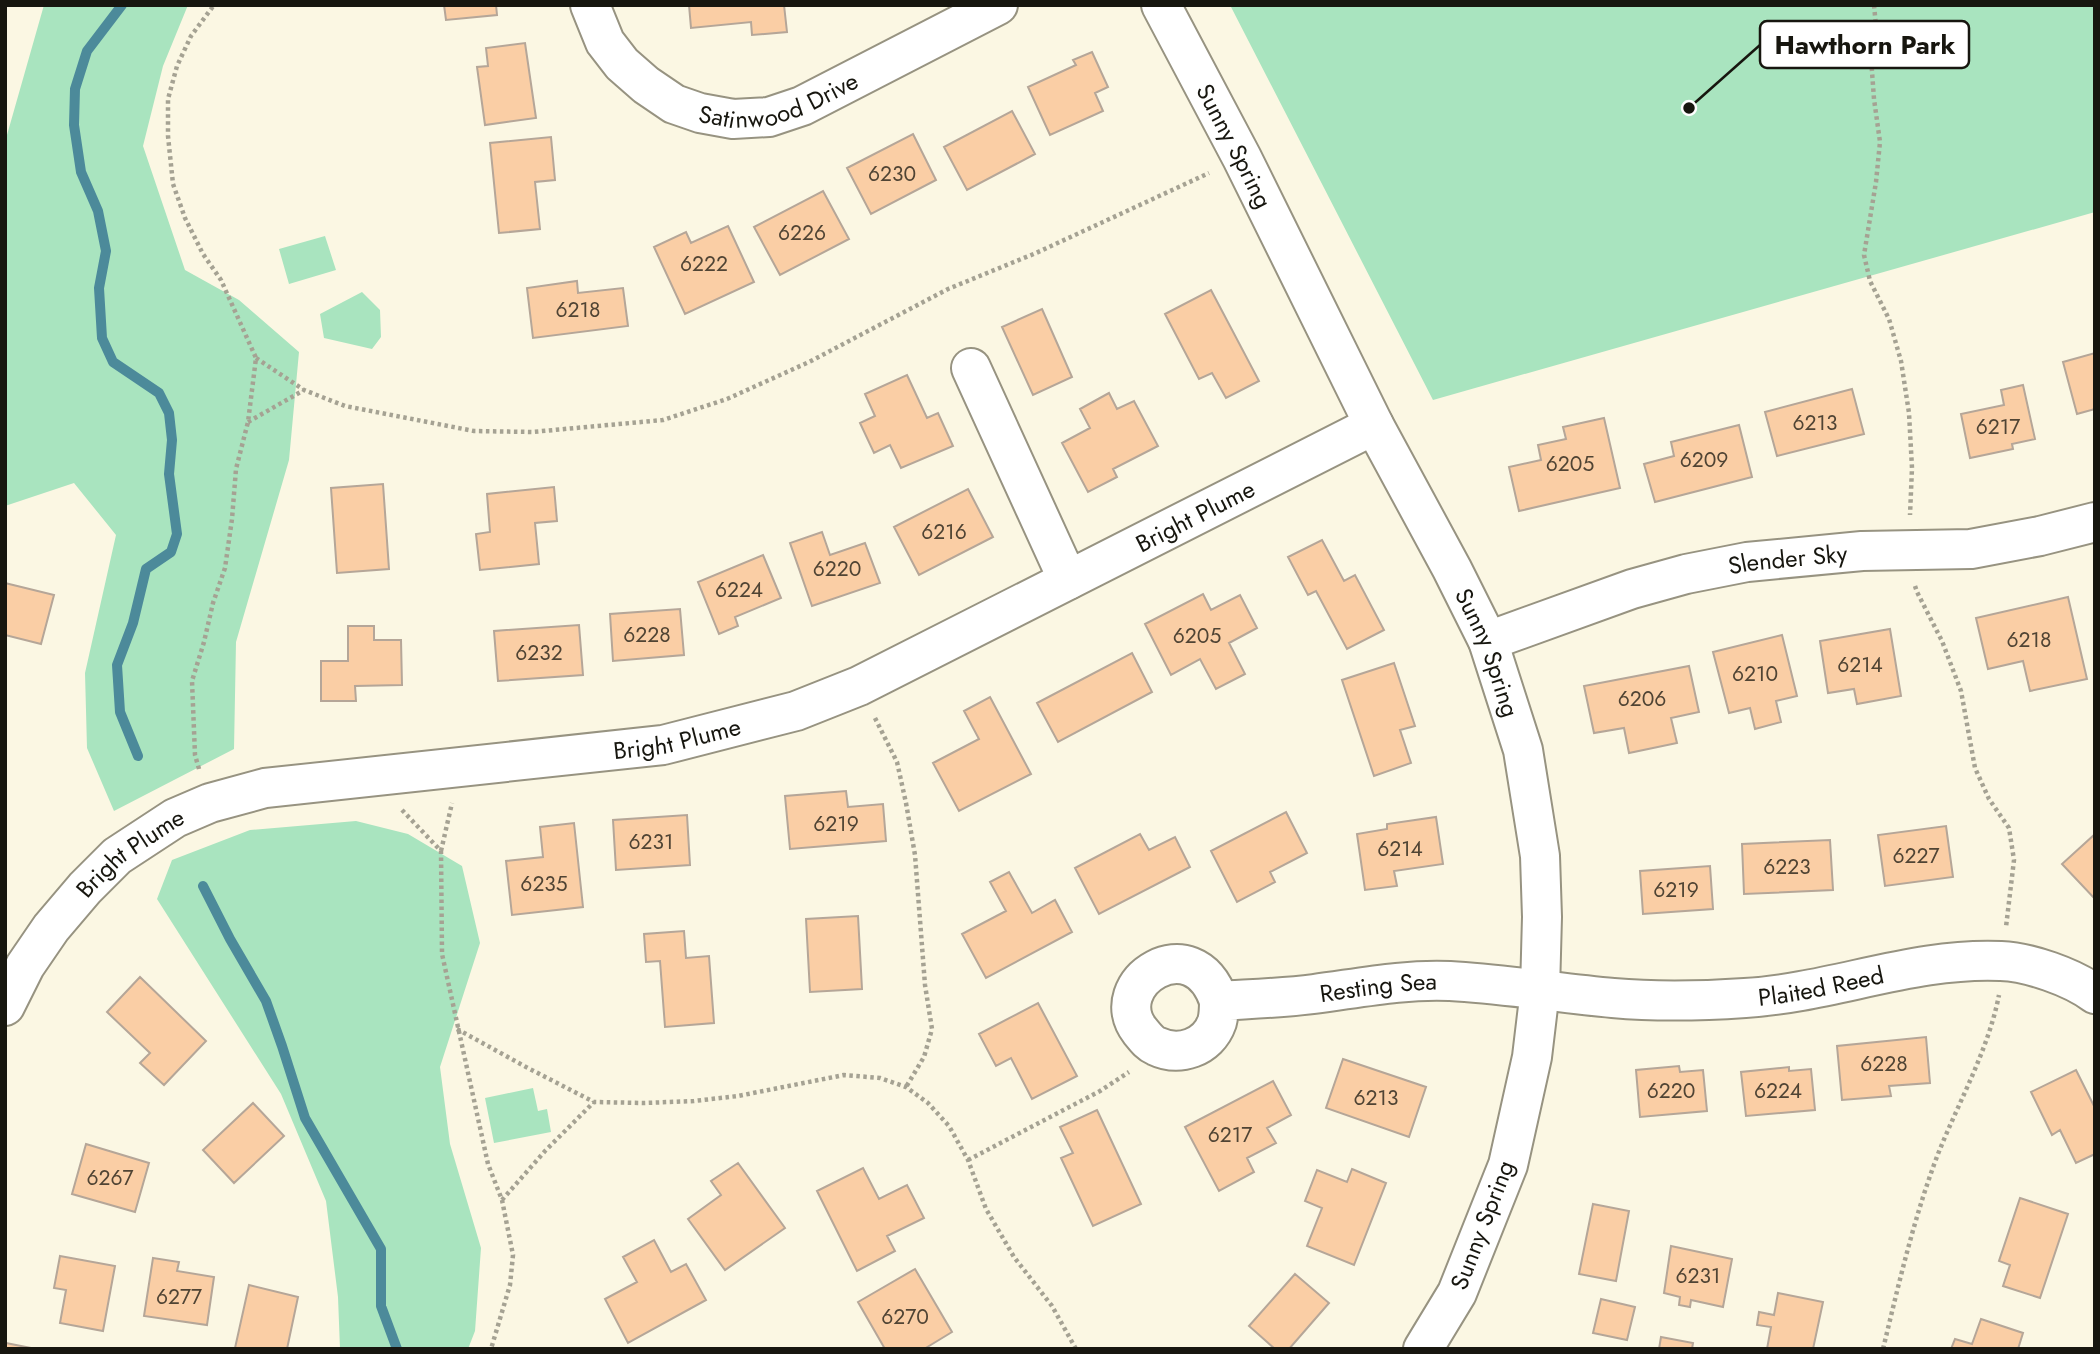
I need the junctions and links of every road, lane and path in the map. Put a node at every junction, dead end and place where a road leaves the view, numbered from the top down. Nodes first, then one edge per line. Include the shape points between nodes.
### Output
1 (214, 5) edge
2 (590, 5) edge
3 (998, 5) edge
4 (1161, 5) edge
5 (1874, 5) edge
6 (1213, 171) dead end
7 (256, 358) junction
8 (971, 368) dead end
9 (304, 390) junction
10 (248, 422) junction
11 (1374, 425) junction
12 (2095, 522) edge
13 (1908, 551) junction
14 (1068, 580) junction
15 (1488, 641) junction
16 (859, 686) junction
17 (466, 766) junction
18 (376, 775) junction
19 (210, 803) junction
20 (441, 851) junction
21 (2005, 961) junction
22 (1540, 990) junction
23 (2095, 994) edge
24 (1219, 1001) junction
25 (5, 1006) edge
26 (457, 1029) junction
27 (1150, 1044) junction
28 (906, 1087) junction
29 (594, 1102) junction
30 (968, 1160) junction
31 (502, 1200) junction
32 (491, 1349) edge
33 (1076, 1349) edge
34 (1423, 1349) edge
35 (1883, 1349) edge

1 - 7 path via 191,36 168,99 173,184 185,218
2 - 3 street, Satinwood Drive via 605,42 646,85 674,104 733,119 769,117 802,106
4 - 11 street, Sunny Spring
5 - 13 path via 1871,58 1880,142 1864,255 1870,281 1889,319 1909,412
6 - 9 path via 948,289 727,399 663,420 532,432 474,431 345,406
7 - 9 path
7 - 10 path
8 - 14 street
9 - 10 path
10 - 19 path via 236,469 225,568 192,681 195,755
11 - 14 street, Bright Plume
11 - 15 street, Sunny Spring
12 - 13 street, Slender Sky via 1971,549
13 - 15 street, Slender Sky via 1760,560 1686,574
13 - 21 path via 1917,592 1961,691 1975,768 2009,828 2014,860
14 - 16 street, Bright Plume
15 - 22 street, Sunny Spring via 1520,739 1532,795 1540,856
16 - 17 street, Bright Plume via 796,711 663,745
16 - 28 path via 897,762 915,855 932,1029 924,1056
17 - 18 street, Bright Plume
17 - 20 path via 449,809
18 - 19 street, Bright Plume via 265,788
18 - 20 path
19 - 25 street, Bright Plume via 174,818 117,856 51,929 25,965
20 - 26 path via 442,954
21 - 22 street, Plaited Reed via 1921,966 1748,998 1616,998
21 - 23 street, Plaited Reed via 2050,972
21 - 35 path via 1987,1041 1915,1217
22 - 24 street, Resting Sea via 1449,981 1379,983
22 - 34 street, Sunny Spring via 1532,1057 1508,1165 1457,1293
24 - 27 street via 1218,1020 1201,1044 1167,1051
24 - 27 street via 1202,972 1188,965 1154,969 1138,984 1132,1002 1134,1023
26 - 29 path
26 - 31 path via 488,1164
27 - 30 path via 1132,1070 1100,1091
28 - 29 path via 844,1074 694,1101
28 - 30 path via 949,1126
29 - 31 path
30 - 33 path via 985,1209
31 - 32 path via 513,1255 510,1285

